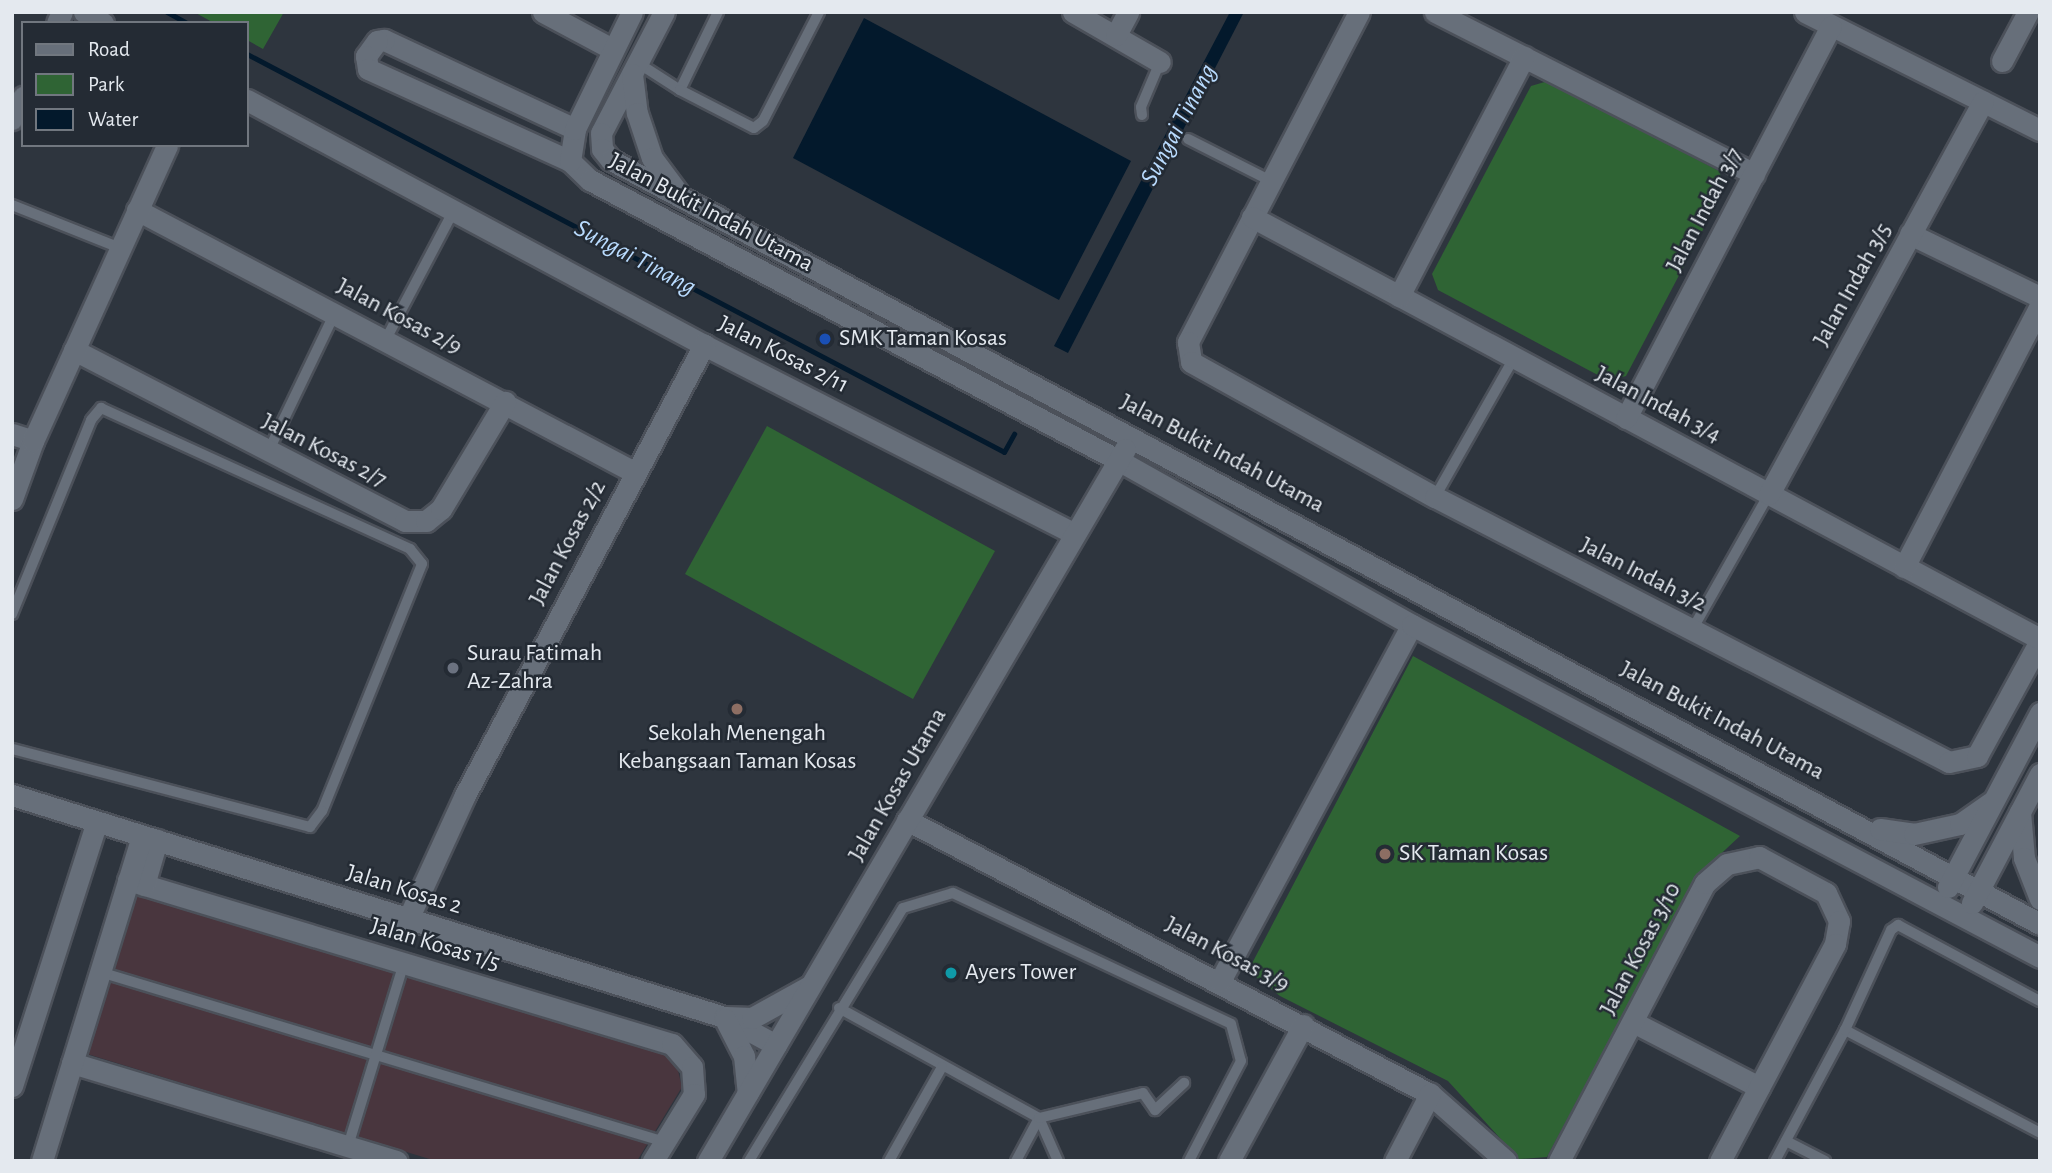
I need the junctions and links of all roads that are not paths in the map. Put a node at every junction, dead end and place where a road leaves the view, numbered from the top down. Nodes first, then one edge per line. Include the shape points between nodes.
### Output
1 (84, 12) edge
2 (632, 12) edge
3 (664, 12) edge
4 (718, 12) edge
5 (820, 12) edge
6 (1073, 12) edge
7 (1128, 12) edge
8 (1359, 12) edge
9 (1435, 12) edge
10 (1805, 12) edge
11 (2028, 12) edge
12 (551, 14) edge
13 (100, 21) edge
14 (1831, 26) junction
15 (1116, 35) junction
16 (612, 49) junction
17 (1524, 57) junction
18 (2002, 61) dead end
19 (1160, 62) joint
20 (635, 68) junction
21 (680, 90) junction
22 (21, 100) edge
23 (248, 101) edge
24 (1983, 102) junction
25 (1142, 115) dead end
26 (12, 119) edge
27 (575, 129) junction
28 (2040, 130) edge
29 (1188, 139) dead end
30 (166, 147) edge
31 (570, 162) junction
32 (1754, 174) junction
33 (1271, 181) junction
34 (683, 200) junction
35 (12, 205) edge
36 (137, 210) junction
37 (453, 212) junction
38 (1252, 217) junction
39 (1910, 234) junction
40 (120, 248) junction
41 (1399, 296) junction
42 (2040, 298) edge
43 (2040, 306) edge
44 (335, 313) junction
45 (385, 341) junction
46 (704, 345) junction
47 (74, 350) junction
48 (1514, 358) junction
49 (505, 402) junction
50 (1626, 418) junction
51 (12, 434) edge
52 (1133, 435) junction
53 (33, 441) junction
54 (268, 452) junction
55 (1118, 460) junction
56 (635, 472) junction
57 (1769, 494) junction
58 (1435, 497) junction
59 (12, 499) edge
60 (1075, 534) junction
61 (1904, 567) junction
62 (13, 611) edge
63 (1412, 625) junction
64 (1692, 630) junction
65 (2040, 640) edge
66 (2040, 713) edge
67 (12, 749) edge
68 (2040, 774) edge
69 (12, 795) edge
70 (1993, 801) junction
71 (2020, 812) junction
72 (907, 820) junction
73 (97, 822) junction
74 (1864, 826) junction
75 (149, 838) junction
76 (1954, 876) junction
77 (136, 883) junction
78 (1979, 890) junction
79 (2040, 899) edge
80 (1939, 904) junction
81 (1965, 917) junction
82 (408, 919) junction
83 (2040, 924) edge
84 (2040, 957) edge
85 (404, 963) junction
86 (100, 972) junction
87 (1220, 981) junction
88 (810, 986) junction
89 (2040, 1001) edge
90 (839, 1009) junction
91 (723, 1017) junction
92 (1633, 1022) junction
93 (1303, 1025) junction
94 (1846, 1030) junction
95 (776, 1045) junction
96 (376, 1055) junction
97 (72, 1063) junction
98 (942, 1067) junction
99 (1184, 1083) dead end
100 (12, 1086) edge
101 (1759, 1087) junction
102 (748, 1093) junction
103 (1430, 1094) junction
104 (1039, 1118) junction
105 (2040, 1133) edge
106 (1786, 1141) junction
107 (665, 1142) junction
108 (348, 1146) junction
109 (42, 1161) edge
110 (397, 1161) edge
111 (653, 1161) edge
112 (708, 1161) edge
113 (749, 1161) edge
114 (889, 1161) edge
115 (1016, 1161) edge
116 (1058, 1161) edge
117 (1189, 1161) edge
118 (1229, 1161) edge
119 (1395, 1161) edge
120 (1506, 1161) edge
121 (1559, 1161) edge
122 (1720, 1161) edge
123 (1775, 1161) edge
124 (1825, 1161) edge

1 - 13 street
2 - 16 street, Jalan Bukit Indah Utama
3 - 20 street, Jalan Bukit Indah Utama
4 - 21 lane
5 - 21 lane via 764,121 754,128
6 - 15 street
7 - 15 street
8 - 33 street
9 - 17 street
10 - 14 street
11 - 18 street
12 - 16 street
14 - 24 street
14 - 32 street, Jalan Indah 3/7
15 - 19 street
16 - 27 street, Jalan Bukit Indah Utama
17 - 32 street
17 - 41 street
19 - 25 lane via 1141,107
20 - 21 lane
20 - 34 street via 637,113 652,158
20 - 34 street, Jalan Bukit Indah Utama via 601,133 602,149 611,160
22 - 26 street
23 - 37 street, Jalan Kosas 2/11
24 - 28 street
24 - 39 street, Jalan Indah 3/5
27 - 31 street, Jalan Bukit Indah Utama
27 - 31 street, Jalan Bukit Indah Utama via 384,40 377,41 366,56 368,69
29 - 33 lane
30 - 36 street
31 - 55 street, Jalan Bukit Indah Utama via 590,180
32 - 50 street, Jalan Indah 3/7
33 - 38 street
34 - 52 street, Jalan Bukit Indah Utama
35 - 40 lane
36 - 40 street
36 - 44 street, Jalan Kosas 2/9
37 - 45 lane
37 - 46 street, Jalan Kosas 2/11
38 - 41 street, Jalan Indah 3/4
38 - 58 street, Jalan Indah 3/2 via 1188,342 1191,362
39 - 42 street
39 - 57 street, Jalan Indah 3/5
40 - 47 street
41 - 48 street, Jalan Indah 3/4
43 - 61 street
44 - 45 street, Jalan Kosas 2/9
44 - 54 lane
45 - 49 street, Jalan Kosas 2/9
46 - 56 street, Jalan Kosas 2/2
46 - 60 street, Jalan Kosas 2/11
47 - 53 street
47 - 54 street, Jalan Kosas 2/7
48 - 50 street, Jalan Indah 3/4
48 - 58 lane
49 - 54 street, Jalan Kosas 2/7 via 441,509 426,522 405,521
49 - 56 street, Jalan Kosas 2/9
50 - 57 street, Jalan Indah 3/4
51 - 53 street
52 - 55 street, Jalan Kosas Utama
52 - 74 street, Jalan Bukit Indah Utama
53 - 59 street
55 - 60 street, Jalan Kosas Utama
55 - 63 street, Jalan Bukit Indah Utama
56 - 82 street, Jalan Kosas 2/2 via 465,795
57 - 61 street, Jalan Indah 3/4
57 - 64 lane
58 - 64 street, Jalan Indah 3/2
60 - 72 street, Jalan Kosas Utama
61 - 65 street, Jalan Indah 3/4
62 - 67 lane via 91,420 101,408 410,549 422,564 328,798 310,827
63 - 80 street, Jalan Bukit Indah Utama
63 - 87 street
64 - 65 street, Jalan Indah 3/2 via 1949,762 1977,756
66 - 70 street
68 - 71 street
69 - 73 street, Jalan Kosas 2
70 - 74 street via 1959,824 1914,834
70 - 76 street
71 - 78 street
71 - 79 street via 2024,858
72 - 87 street, Jalan Kosas 3/9
72 - 88 street, Jalan Kosas Utama
73 - 75 street, Jalan Kosas 2
73 - 100 street
74 - 76 street, Jalan Bukit Indah Utama
75 - 77 street
75 - 82 street, Jalan Kosas 2
76 - 78 street, Jalan Bukit Indah Utama
76 - 80 street
77 - 85 street, Jalan Kosas 1/5
77 - 86 street
78 - 81 street
78 - 83 street, Jalan Bukit Indah Utama
80 - 81 street, Jalan Bukit Indah Utama
81 - 84 street, Jalan Bukit Indah Utama
82 - 91 street, Jalan Kosas 2
85 - 96 lane
85 - 107 street, Jalan Kosas 1/5 via 672,1044 692,1068 694,1094
86 - 96 lane
86 - 97 street
87 - 93 street, Jalan Kosas 3/9
88 - 91 street via 752,1018
88 - 95 street, Jalan Kosas Utama
89 - 94 lane via 1898,925 1891,930
90 - 98 lane
90 - 113 lane
90 - 117 lane via 903,908 954,893 1231,1024 1241,1061
91 - 95 street, Jalan Kosas 2
91 - 102 street via 744,1056
92 - 101 street
92 - 101 street, Jalan Kosas 3/10 via 1706,883 1727,864 1759,857 1826,893 1839,921 1836,944
92 - 121 street, Jalan Kosas 3/10
93 - 103 street, Jalan Kosas 3/9
93 - 118 street
94 - 105 lane
94 - 106 lane
95 - 102 street, Jalan Kosas Utama
96 - 107 lane
96 - 108 lane
97 - 108 street
97 - 109 street
98 - 104 lane
98 - 114 lane
99 - 104 lane via 1155,1110 1143,1093
101 - 122 street
102 - 112 street, Jalan Kosas Utama
103 - 119 street
103 - 120 street, Jalan Kosas 3/9
104 - 115 lane
104 - 116 lane
106 - 123 lane
106 - 124 lane
107 - 111 street
108 - 110 street

